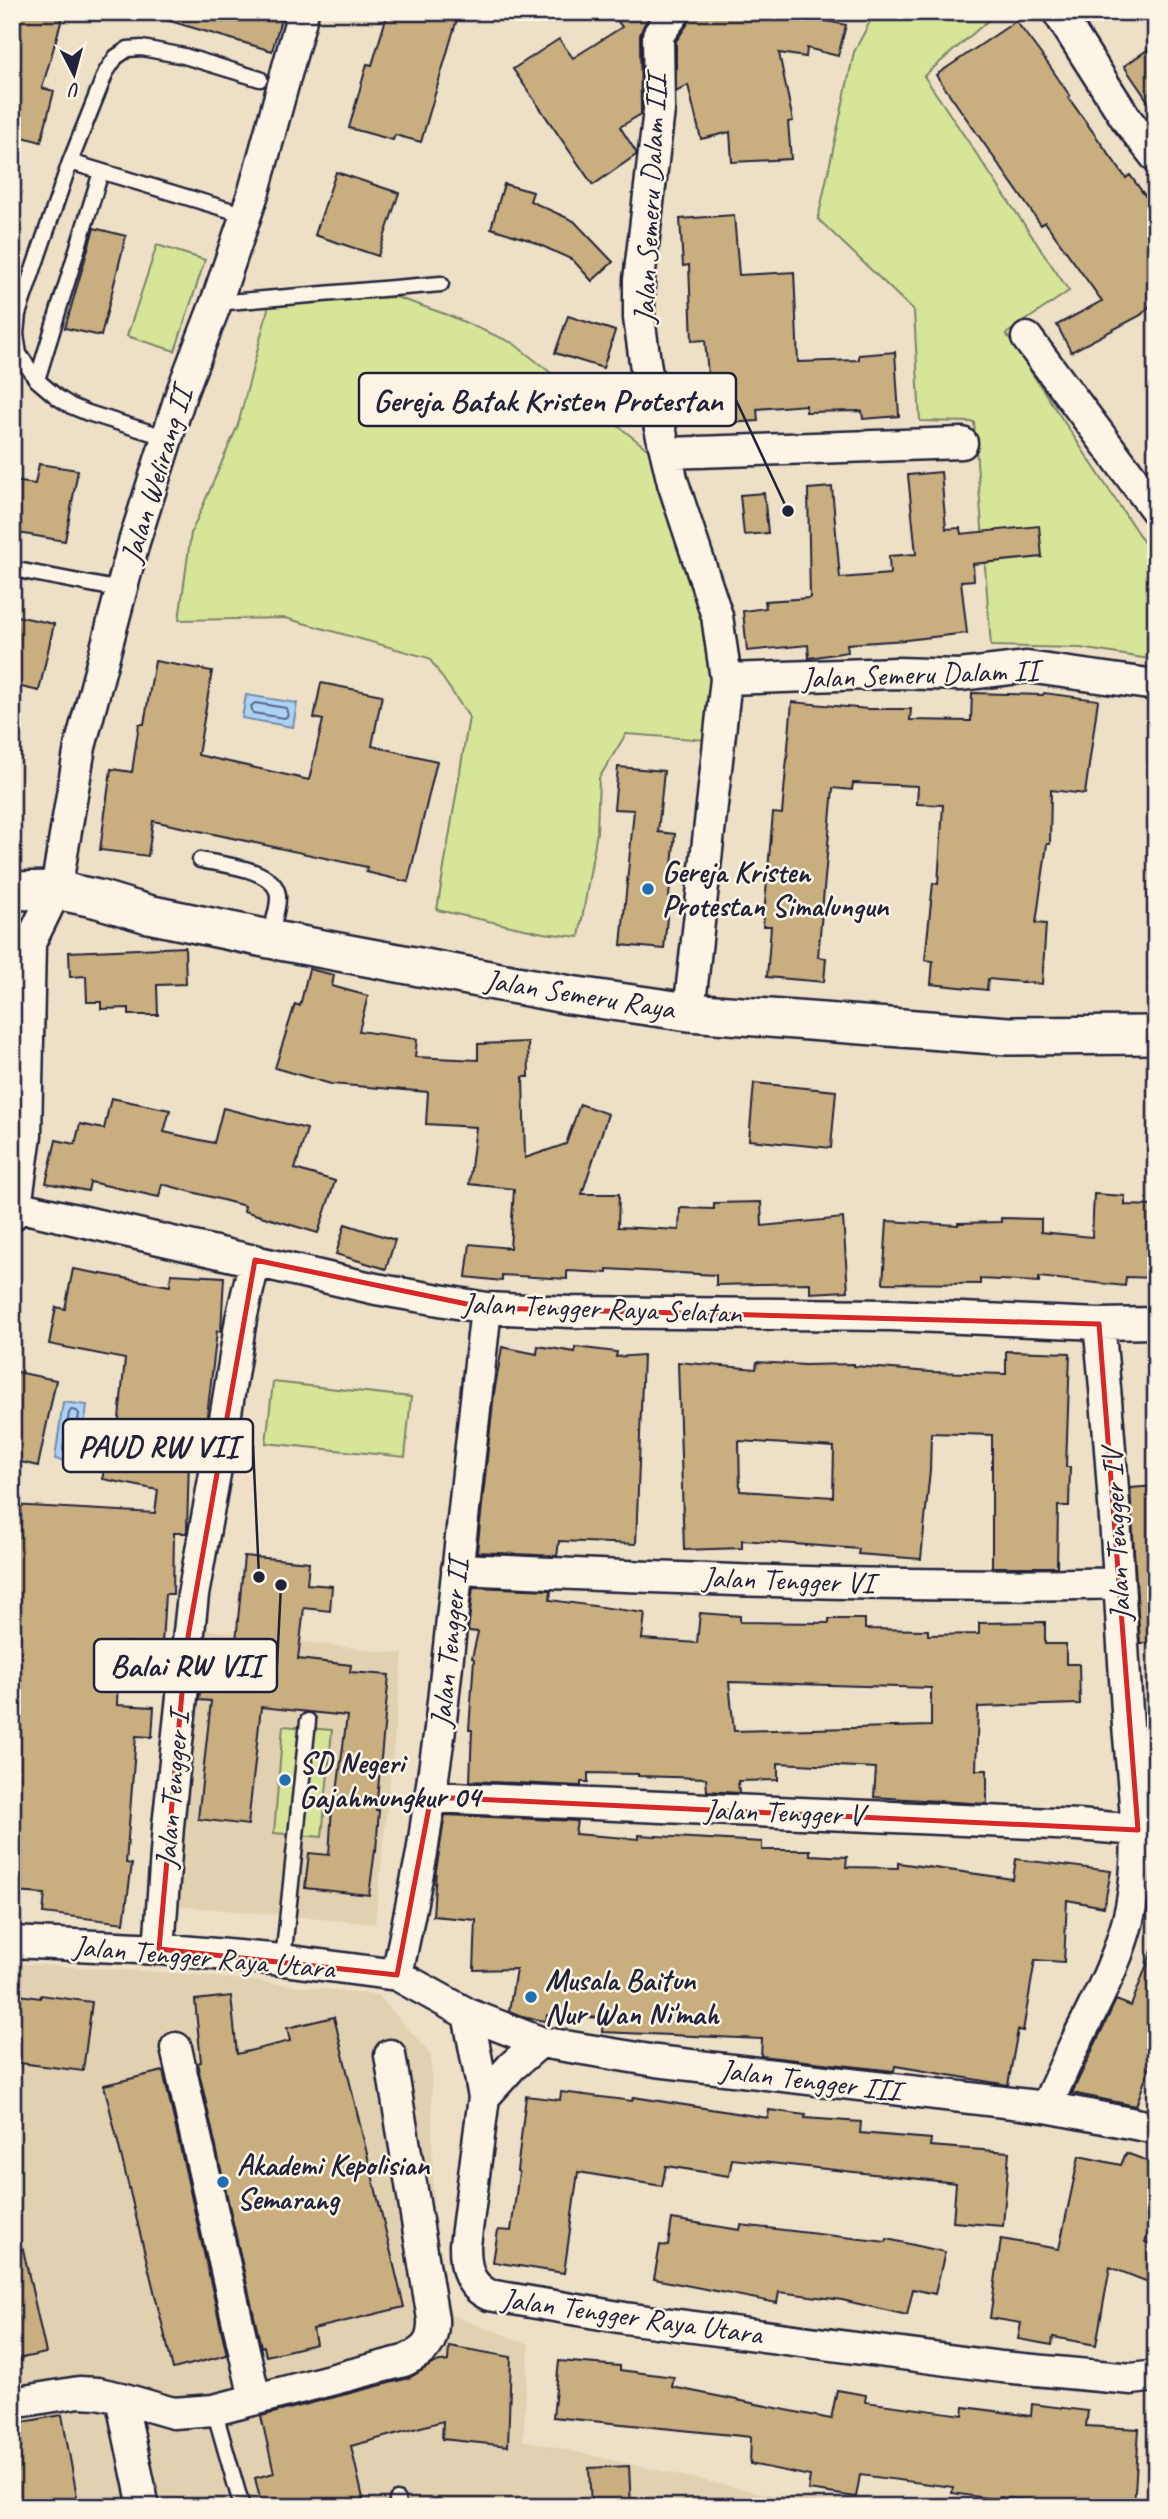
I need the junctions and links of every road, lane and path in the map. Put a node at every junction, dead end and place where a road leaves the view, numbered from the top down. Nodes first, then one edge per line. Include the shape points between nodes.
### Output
1 (303, 12) edge
2 (675, 12) edge
3 (1058, 12) edge
4 (260, 79) dead end
5 (1156, 157) edge
6 (70, 162) junction
7 (101, 172) junction
8 (246, 215) junction
9 (441, 284) dead end
10 (216, 303) junction
11 (1027, 338) dead end
12 (37, 380) junction
13 (167, 438) junction
14 (962, 443) dead end
15 (667, 453) junction
16 (1156, 510) edge
17 (12, 569) edge
18 (121, 590) junction
19 (726, 679) junction
20 (1156, 685) edge
21 (200, 860) dead end
22 (56, 890) junction
23 (12, 891) edge
24 (269, 939) junction
25 (21, 942) edge
26 (689, 1012) junction
27 (1156, 1035) edge
28 (14, 1211) edge
29 (256, 1260) junction
30 (486, 1308) junction
31 (1156, 1323) edge
32 (1099, 1324) junction
33 (457, 1569) junction
34 (1119, 1583) junction
35 (308, 1721) dead end
36 (431, 1797) junction
37 (1138, 1830) junction
38 (12, 1942) edge
39 (159, 1949) junction
40 (283, 1960) junction
41 (397, 1975) junction
42 (468, 2014) junction
43 (540, 2042) junction
44 (176, 2048) dead end
45 (390, 2055) dead end
46 (484, 2097) junction
47 (1046, 2107) junction
48 (1156, 2128) edge
49 (1156, 2376) edge
50 (121, 2398) junction
51 (255, 2399) junction
52 (12, 2403) edge
53 (214, 2410) junction
54 (144, 2507) edge
55 (242, 2507) edge

1 - 8 street, Jalan Welirang II
2 - 15 street, Jalan Semeru Dalam III via 658,34 659,110 639,280 646,369
3 - 5 street via 1126,120
4 - 6 lane via 184,56 128,49 106,72
6 - 7 lane
6 - 12 lane via 18,313 19,354
7 - 8 lane
7 - 12 lane
8 - 10 street, Jalan Welirang II
9 - 10 lane
10 - 13 street, Jalan Welirang II
11 - 16 street
12 - 13 lane via 71,406
13 - 18 street, Jalan Welirang II
14 - 15 street
15 - 19 street, Jalan Semeru Dalam III via 717,616
17 - 18 lane
18 - 22 street, Jalan Welirang II via 80,747
19 - 20 street, Jalan Semeru Dalam II via 960,675 1027,667
19 - 26 street, Jalan Semeru Dalam III
21 - 24 lane via 266,876 274,884 278,894
22 - 23 street, Jalan Semeru Raya
22 - 24 street, Jalan Semeru Raya
22 - 25 street, Jalan Welirang II
24 - 26 street, Jalan Semeru Raya via 570,995
25 - 28 street via 26,1135
26 - 27 street, Jalan Semeru Raya via 1007,1036
28 - 29 street, Jalan Tengger Raya Selatan
29 - 30 street, Jalan Tengger Raya Selatan via 376,1289
29 - 39 street, Jalan Tengger I via 241,1319 193,1595
30 - 32 street, Jalan Tengger Raya Selatan via 890,1315
30 - 33 street, Jalan Tengger II
31 - 32 street, Jalan Tengger Raya Selatan
32 - 34 street, Jalan Tengger IV
33 - 34 street, Jalan Tengger VI via 781,1581
33 - 36 street, Jalan Tengger II
34 - 37 street, Jalan Tengger IV
35 - 40 lane
36 - 37 street, Jalan Tengger V
36 - 41 street, Jalan Tengger II
37 - 47 street, Jalan Tengger IV via 1132,1906 1122,1938 1100,1998
38 - 39 street, Jalan Tengger Raya Utara
39 - 40 street, Jalan Tengger Raya Utara
40 - 41 street, Jalan Tengger Raya Utara
41 - 42 street, Jalan Tengger Raya Utara
42 - 43 street, Jalan Tengger III
42 - 46 street, Jalan Tengger Raya Utara
43 - 46 street
43 - 47 street, Jalan Tengger III via 669,2063
44 - 51 street
45 - 51 street via 433,2319 432,2338 423,2350 404,2361
46 - 49 street, Jalan Tengger Raya Utara via 465,2261 473,2284 489,2295 625,2318 1002,2367 1132,2379
47 - 48 street, Jalan Tengger III
50 - 52 street via 79,2392
50 - 53 street via 173,2413
50 - 54 street
51 - 53 street
53 - 55 lane

